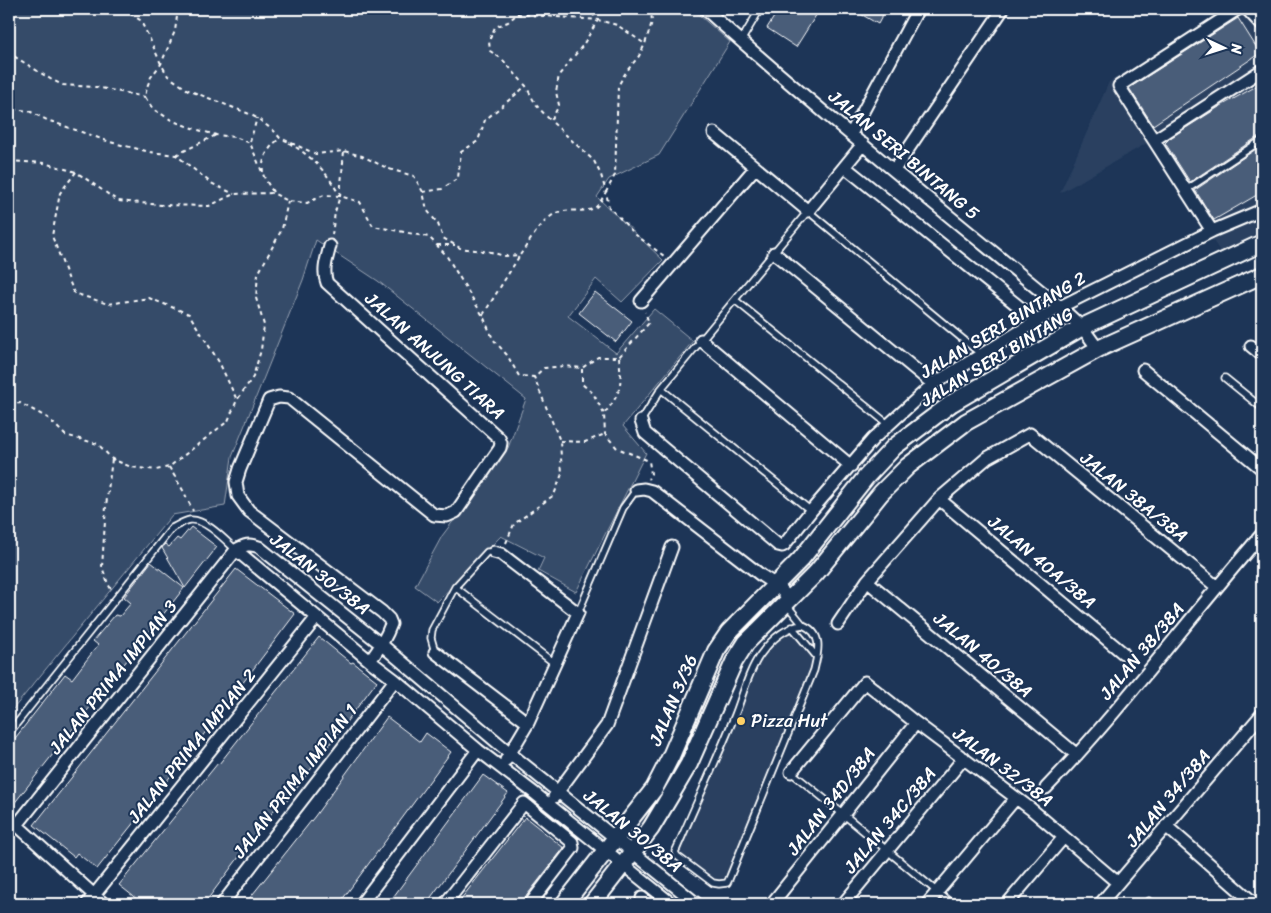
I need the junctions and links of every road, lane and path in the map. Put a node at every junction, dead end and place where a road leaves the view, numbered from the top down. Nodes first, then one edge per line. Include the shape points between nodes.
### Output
1 (124, 9) edge
2 (178, 9) edge
3 (518, 9) edge
4 (588, 9) edge
5 (650, 9) edge
6 (705, 9) edge
7 (760, 9) edge
8 (918, 9) edge
9 (1003, 9) edge
10 (1238, 9) edge
11 (1247, 9) edge
12 (517, 14) junction
13 (598, 20) junction
14 (1262, 25) edge
15 (741, 41) junction
16 (9, 42) edge
17 (644, 44) junction
18 (9, 55) edge
19 (12, 55) junction
20 (161, 64) junction
21 (1262, 70) edge
22 (526, 86) junction
23 (145, 97) junction
24 (14, 109) junction
25 (258, 118) junction
26 (551, 121) junction
27 (714, 133) dead end
28 (851, 134) junction
29 (216, 135) junction
30 (280, 138) junction
31 (1154, 140) junction
32 (1262, 140) edge
33 (250, 143) junction
34 (9, 144) edge
35 (863, 144) junction
36 (344, 151) junction
37 (176, 155) junction
38 (9, 161) edge
39 (845, 167) junction
40 (755, 168) junction
41 (894, 170) junction
42 (76, 172) junction
43 (265, 179) junction
44 (1186, 190) junction
45 (423, 192) junction
46 (606, 192) junction
47 (273, 193) junction
48 (234, 194) junction
49 (340, 196) junction
50 (288, 202) junction
51 (1262, 210) edge
52 (808, 211) junction
53 (1212, 231) junction
54 (1262, 243) edge
55 (436, 245) junction
56 (455, 245) junction
57 (330, 246) joint
58 (774, 253) junction
59 (520, 255) junction
60 (674, 263) junction
61 (1262, 275) edge
62 (735, 300) junction
63 (641, 301) joint
64 (1060, 307) junction
65 (483, 316) junction
66 (1037, 321) junction
67 (1082, 327) junction
68 (701, 340) junction
69 (1251, 346) dead end
70 (1098, 349) junction
71 (982, 355) junction
72 (1262, 355) edge
73 (619, 357) junction
74 (582, 368) junction
75 (1143, 370) dead end
76 (534, 377) junction
77 (1226, 378) dead end
78 (934, 384) junction
79 (662, 389) junction
80 (237, 400) junction
81 (9, 404) edge
82 (1262, 408) edge
83 (604, 414) junction
84 (642, 421) joint
85 (889, 425) junction
86 (606, 434) junction
87 (560, 441) junction
88 (112, 459) junction
89 (850, 466) junction
90 (169, 467) junction
91 (1262, 469) edge
92 (640, 489) junction
93 (939, 499) junction
94 (811, 511) junction
95 (197, 520) junction
96 (1262, 534) edge
97 (672, 548) dead end
98 (236, 550) junction
99 (497, 553) junction
100 (867, 581) junction
101 (776, 585) junction
102 (455, 587) junction
103 (1217, 587) junction
104 (117, 597) junction
105 (788, 602) junction
106 (578, 613) junction
107 (317, 617) junction
108 (838, 624) dead end
109 (803, 625) junction
110 (792, 627) junction
111 (382, 645) junction
112 (754, 648) junction
113 (435, 652) joint
114 (1123, 653) dead end
115 (817, 657) junction
116 (370, 661) junction
117 (554, 663) junction
118 (395, 680) junction
119 (703, 707) junction
120 (1262, 714) edge
121 (528, 722) junction
122 (916, 723) junction
123 (9, 733) edge
124 (478, 750) junction
125 (511, 754) junction
126 (1077, 755) junction
127 (964, 758) junction
128 (501, 767) junction
129 (791, 772) joint
130 (1046, 788) dead end
131 (533, 792) junction
132 (557, 792) junction
133 (1016, 798) junction
134 (524, 803) junction
135 (548, 804) junction
136 (843, 814) junction
137 (13, 821) edge
138 (1166, 826) junction
139 (1064, 837) junction
140 (610, 845) junction
141 (888, 851) junction
142 (627, 858) junction
143 (1118, 883) junction
144 (937, 892) junction
145 (91, 900) edge
146 (776, 903) edge
147 (104, 904) edge
148 (222, 904) edge
149 (360, 904) edge
150 (445, 904) edge
151 (530, 904) edge
152 (564, 904) edge
153 (592, 904) edge
154 (672, 904) edge
155 (697, 904) edge
156 (843, 904) edge
157 (927, 904) edge
158 (952, 904) edge
159 (1007, 904) edge
160 (1100, 904) edge
161 (1144, 904) edge
162 (1155, 904) edge
163 (1255, 904) edge

1 - 20 path via 140,20
2 - 20 path via 175,31
3 - 12 path
4 - 13 path
5 - 17 path via 652,22
6 - 15 street, JALAN SERI BINTANG 5
7 - 15 lane
8 - 28 street
9 - 41 street
10 - 31 street via 1119,86
11 - 14 street
12 - 13 path
12 - 22 path via 495,27 490,51 502,59
13 - 17 path via 616,25
13 - 26 path via 583,45 558,75 556,92 559,105
15 - 28 street, JALAN SERI BINTANG 5
16 - 19 path
17 - 46 path via 618,86 615,175
18 - 19 path
19 - 23 path via 63,85 96,87
19 - 24 path
20 - 23 path via 146,87
20 - 25 path via 168,76 188,90
21 - 31 street
22 - 26 path via 536,105
22 - 45 path via 485,120 478,141 461,152 458,178 442,189
23 - 29 path via 153,109 173,121
24 - 34 path
24 - 37 path via 29,111 110,142
25 - 30 path
25 - 33 path
26 - 46 path via 594,161
27 - 40 street
28 - 35 street, JALAN SERI BINTANG 5
29 - 33 path
29 - 37 path
30 - 36 path via 316,154
30 - 43 path via 263,160
30 - 49 path via 308,155
31 - 44 street
32 - 44 lane
33 - 43 path
35 - 39 street
35 - 41 street, JALAN SERI BINTANG 5
36 - 45 path via 414,176
36 - 49 path
37 - 48 path via 211,183
38 - 42 path via 44,163
39 - 52 street
39 - 66 street
40 - 52 street
40 - 60 street
41 - 64 street, JALAN SERI BINTANG 5
42 - 48 path via 118,201 209,206
42 - 80 path via 60,193 52,236 74,293 108,304 149,298 189,314
43 - 47 path
44 - 53 street
45 - 56 path via 426,210 438,224 443,238
46 - 59 path via 597,206 587,211 558,212 545,220
46 - 60 path via 609,208 636,235
47 - 48 path
47 - 50 path
49 - 50 path via 324,195 307,203
49 - 55 path via 360,202 373,226 429,237
49 - 57 path
50 - 80 path via 282,229 258,274 256,298 264,325 261,350 253,377
51 - 53 street, JALAN SERI BINTANG 2
52 - 58 lane
52 - 71 lane
53 - 64 street, JALAN SERI BINTANG 2
54 - 67 street, JALAN SERI BINTANG
55 - 56 path
55 - 65 path
56 - 59 path via 504,256
57 - 111 street, JALAN ANJUNG TIARA via 324,271 327,283 501,443 456,512 447,516 434,515 289,398 268,400 240,468 236,482 238,496 249,511 389,619 391,624
58 - 62 lane
58 - 78 street
59 - 65 path
60 - 63 street
61 - 70 street
62 - 68 lane
62 - 85 lane
63 - 73 path via 648,323
64 - 66 street, JALAN SERI BINTANG 2
64 - 67 street, JALAN SERI BINTANG 5
65 - 76 path via 493,339 520,376
66 - 71 street, JALAN SERI BINTANG 2
67 - 70 street, JALAN SERI BINTANG 5
67 - 101 street, JALAN SERI BINTANG via 952,403 894,448
68 - 79 lane
68 - 89 street
69 - 72 street
70 - 105 street via 966,422 908,466
71 - 78 street, JALAN SERI BINTANG 2
73 - 74 path via 598,357
73 - 83 path via 621,380 615,400
74 - 76 path via 544,368
74 - 83 path via 582,384 593,394
75 - 91 street
76 - 87 path
77 - 82 lane
78 - 85 street, JALAN SERI BINTANG 2
79 - 84 lane
79 - 94 lane
80 - 90 path via 228,421
81 - 88 path via 20,403 48,418 64,435 98,444
83 - 86 path
84 - 94 street, JALAN SERI BINTANG 2 via 645,433 778,545 784,545
85 - 89 street, JALAN SERI BINTANG 2 via 872,439
86 - 87 path via 585,442
86 - 92 path via 617,448 649,461 651,474
87 - 99 path via 562,474 554,495 514,524
88 - 90 path via 156,470
88 - 104 path via 102,567
89 - 94 street, JALAN SERI BINTANG 2
90 - 95 path
92 - 101 street via 652,492
92 - 106 lane via 623,508
93 - 100 street
93 - 103 street, JALAN 38A/38A via 986,458 1030,434
93 - 114 street, JALAN 40A/38A
95 - 98 lane
95 - 104 lane via 172,528
96 - 103 street, JALAN 38/38A
97 - 132 street via 607,725
98 - 107 street, JALAN 30/38A
98 - 111 street, JALAN 30/38A via 244,545 259,547
98 - 137 street, JALAN PRIMA IMPIAN 3
99 - 102 lane via 487,552
99 - 106 street
100 - 108 street
100 - 126 street, JALAN 40/38A
101 - 105 street
101 - 119 street, JALAN 3/36 via 729,632 716,651
102 - 113 lane via 432,630
102 - 117 lane
103 - 126 street, JALAN 38/38A
104 - 123 lane
105 - 109 lane
105 - 112 street, JALAN 3/36
106 - 117 street
107 - 116 street, JALAN 30/38A
107 - 145 street, JALAN PRIMA IMPIAN 2
109 - 110 lane
109 - 115 lane via 810,628 817,638
110 - 112 lane
110 - 115 lane
111 - 116 street, JALAN ANJUNG TIARA
111 - 125 street, JALAN 30/38A
112 - 115 lane via 754,665 675,852 713,883 720,884 729,879
112 - 119 street, JALAN 3/36 via 734,662
113 - 121 street
116 - 118 street, JALAN 30/38A
117 - 121 street
118 - 124 street, JALAN 30/38A
118 - 148 street, JALAN PRIMA IMPIAN 1
119 - 140 street, JALAN 3/36 via 654,789
119 - 142 street, JALAN 3/36 via 689,764 671,802
120 - 138 street, JALAN 34/38A
121 - 125 street
122 - 127 street, JALAN 32/38A
122 - 129 street, JALAN 32/38A via 865,682
122 - 136 street, JALAN 34D/38A
124 - 128 street, JALAN 30/38A
124 - 149 street
125 - 128 street
125 - 132 street, JALAN 30/38A
126 - 130 street, JALAN 38/38A
127 - 133 street, JALAN 32/38A
127 - 141 street, JALAN 34C/38A
128 - 131 street, JALAN 30/38A
129 - 136 lane
131 - 134 street
131 - 135 street, JALAN 30/38A
132 - 135 street
132 - 140 street, JALAN 30/38A
133 - 139 street, JALAN 32/38A
133 - 144 street
134 - 150 street
134 - 151 street via 572,842 573,848
135 - 140 street, JALAN 30/38A
136 - 141 lane
136 - 146 street, JALAN 34D/38A
137 - 145 street
138 - 143 street, JALAN 34/38A
138 - 163 street
139 - 143 street, JALAN 32/38A
139 - 159 street
140 - 142 street, JALAN 30/38A
140 - 152 street, JALAN 3/36
141 - 144 lane
141 - 156 street, JALAN 34C/38A
142 - 153 street, JALAN 3/36
142 - 154 street, JALAN 30/38A
142 - 155 street, JALAN 30/38A
143 - 160 street, JALAN 34/38A
144 - 157 street
144 - 158 lane
145 - 147 street
161 - 162 lane via 1149,901

